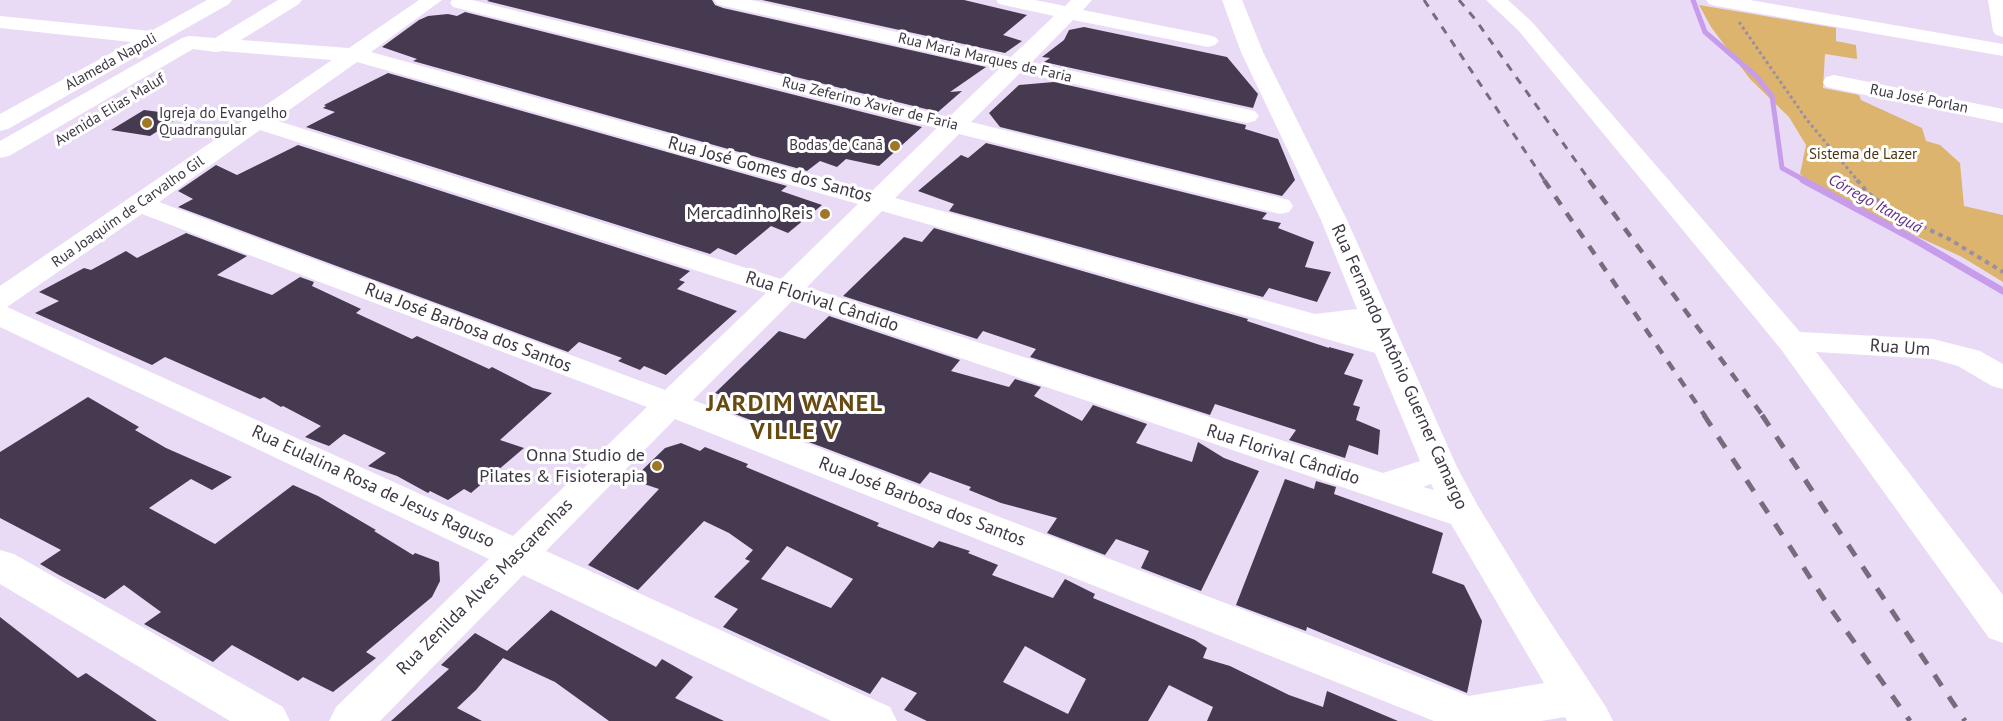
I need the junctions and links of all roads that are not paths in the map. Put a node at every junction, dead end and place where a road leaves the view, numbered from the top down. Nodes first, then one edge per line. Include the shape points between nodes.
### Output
1 (222, 0) edge
2 (292, 0) edge
3 (724, 0) edge
4 (1006, 0) edge
5 (1232, 0) edge
6 (1496, 0) edge
7 (1998, 0) edge
8 (1721, 1) edge
9 (453, 2) edge
10 (427, 4) edge
11 (1075, 6) edge
12 (0, 22) edge
13 (2003, 31) edge
14 (154, 38) junction
15 (220, 44) junction
16 (1250, 45) junction
17 (2003, 50) edge
18 (356, 55) junction
19 (1016, 64) junction
20 (1834, 82) dead end
21 (10, 111) edge
22 (1283, 116) junction
23 (2003, 116) edge
24 (259, 122) junction
25 (0, 124) edge
26 (953, 124) junction
27 (0, 151) edge
28 (0, 175) edge
29 (880, 200) junction
30 (138, 203) junction
31 (1329, 209) junction
32 (787, 290) junction
33 (0, 300) edge
34 (0, 315) edge
35 (1374, 315) junction
36 (1315, 324) junction
37 (1791, 341) junction
38 (1390, 347) junction
39 (2003, 378) edge
40 (670, 404) junction
41 (1440, 467) junction
42 (1383, 488) junction
43 (1464, 514) junction
44 (518, 554) junction
45 (0, 565) edge
46 (2003, 626) edge
47 (1582, 708) edge
48 (1477, 718) edge
49 (268, 721) edge
50 (351, 721) edge
51 (875, 721) edge

1 - 14 street, Alameda Napoli
2 - 15 street, Avenida Elias Maluf
3 - 19 street, Rua Maria Marques de Faria
4 - 11 street
5 - 16 street, Rua Fernando Antônio Guerner Camargo
6 - 37 street via 1525,26
7 - 13 street
8 - 17 street
9 - 10 street, Rua Zeferino Xavier de Faria
9 - 26 street, Rua Zeferino Xavier de Faria
10 - 18 street, Rua Joaquim de Carvalho Gil
11 - 16 street via 1208,41
11 - 19 street, Rua Zenilda Alves Mascarenhas
12 - 14 street
14 - 21 street, Alameda Napoli
15 - 18 street, Rua José Gomes dos Santos
15 - 27 street, Avenida Elias Maluf via 189,42
15 - 28 street, Avenida Elias Maluf
16 - 22 street, Rua Fernando Antônio Guerner Camargo
18 - 24 street, Rua Joaquim de Carvalho Gil
18 - 29 street, Rua José Gomes dos Santos
19 - 22 street, Rua Maria Marques de Faria via 1247,116
19 - 26 street, Rua Zenilda Alves Mascarenhas
20 - 23 street, Rua José Porlan
21 - 25 street, Alameda Napoli
22 - 31 street, Rua Fernando Antônio Guerner Camargo
24 - 30 street, Rua Joaquim de Carvalho Gil
24 - 32 street, Rua Florival Cândido
26 - 29 street, Rua Zenilda Alves Mascarenhas
26 - 31 street, Rua Zeferino Xavier de Faria via 1280,206
29 - 32 street, Rua Zenilda Alves Mascarenhas
29 - 36 street, Rua José Gomes dos Santos
30 - 33 street, Rua Joaquim de Carvalho Gil
30 - 40 street, Rua José Barbosa dos Santos
31 - 35 street, Rua Fernando Antônio Guerner Camargo
32 - 40 street, Rua Zenilda Alves Mascarenhas
32 - 42 street, Rua Florival Cândido
34 - 44 street, Rua Eulalina Rosa de Jesus Raguso
35 - 36 street, Rua José Gomes dos Santos
35 - 38 street, Rua Fernando Antônio Guerner Camargo
36 - 38 street, Rua José Gomes dos Santos
37 - 39 street, Rua Um via 1933,349 1969,358
37 - 46 street
38 - 41 street, Rua Fernando Antônio Guerner Camargo
40 - 44 street, Rua Zenilda Alves Mascarenhas
40 - 48 street, Rua José Barbosa dos Santos
41 - 42 street, Rua Florival Cândido
41 - 43 street, Rua Fernando Antônio Guerner Camargo
42 - 43 street, Rua Florival Cândido
43 - 47 street, Rua Fernando Antônio Guerner Camargo
44 - 50 street, Rua Zenilda Alves Mascarenhas
44 - 51 street, Rua Eulalina Rosa de Jesus Raguso
45 - 49 street
47 - 48 street, Rua José Barbosa dos Santos

